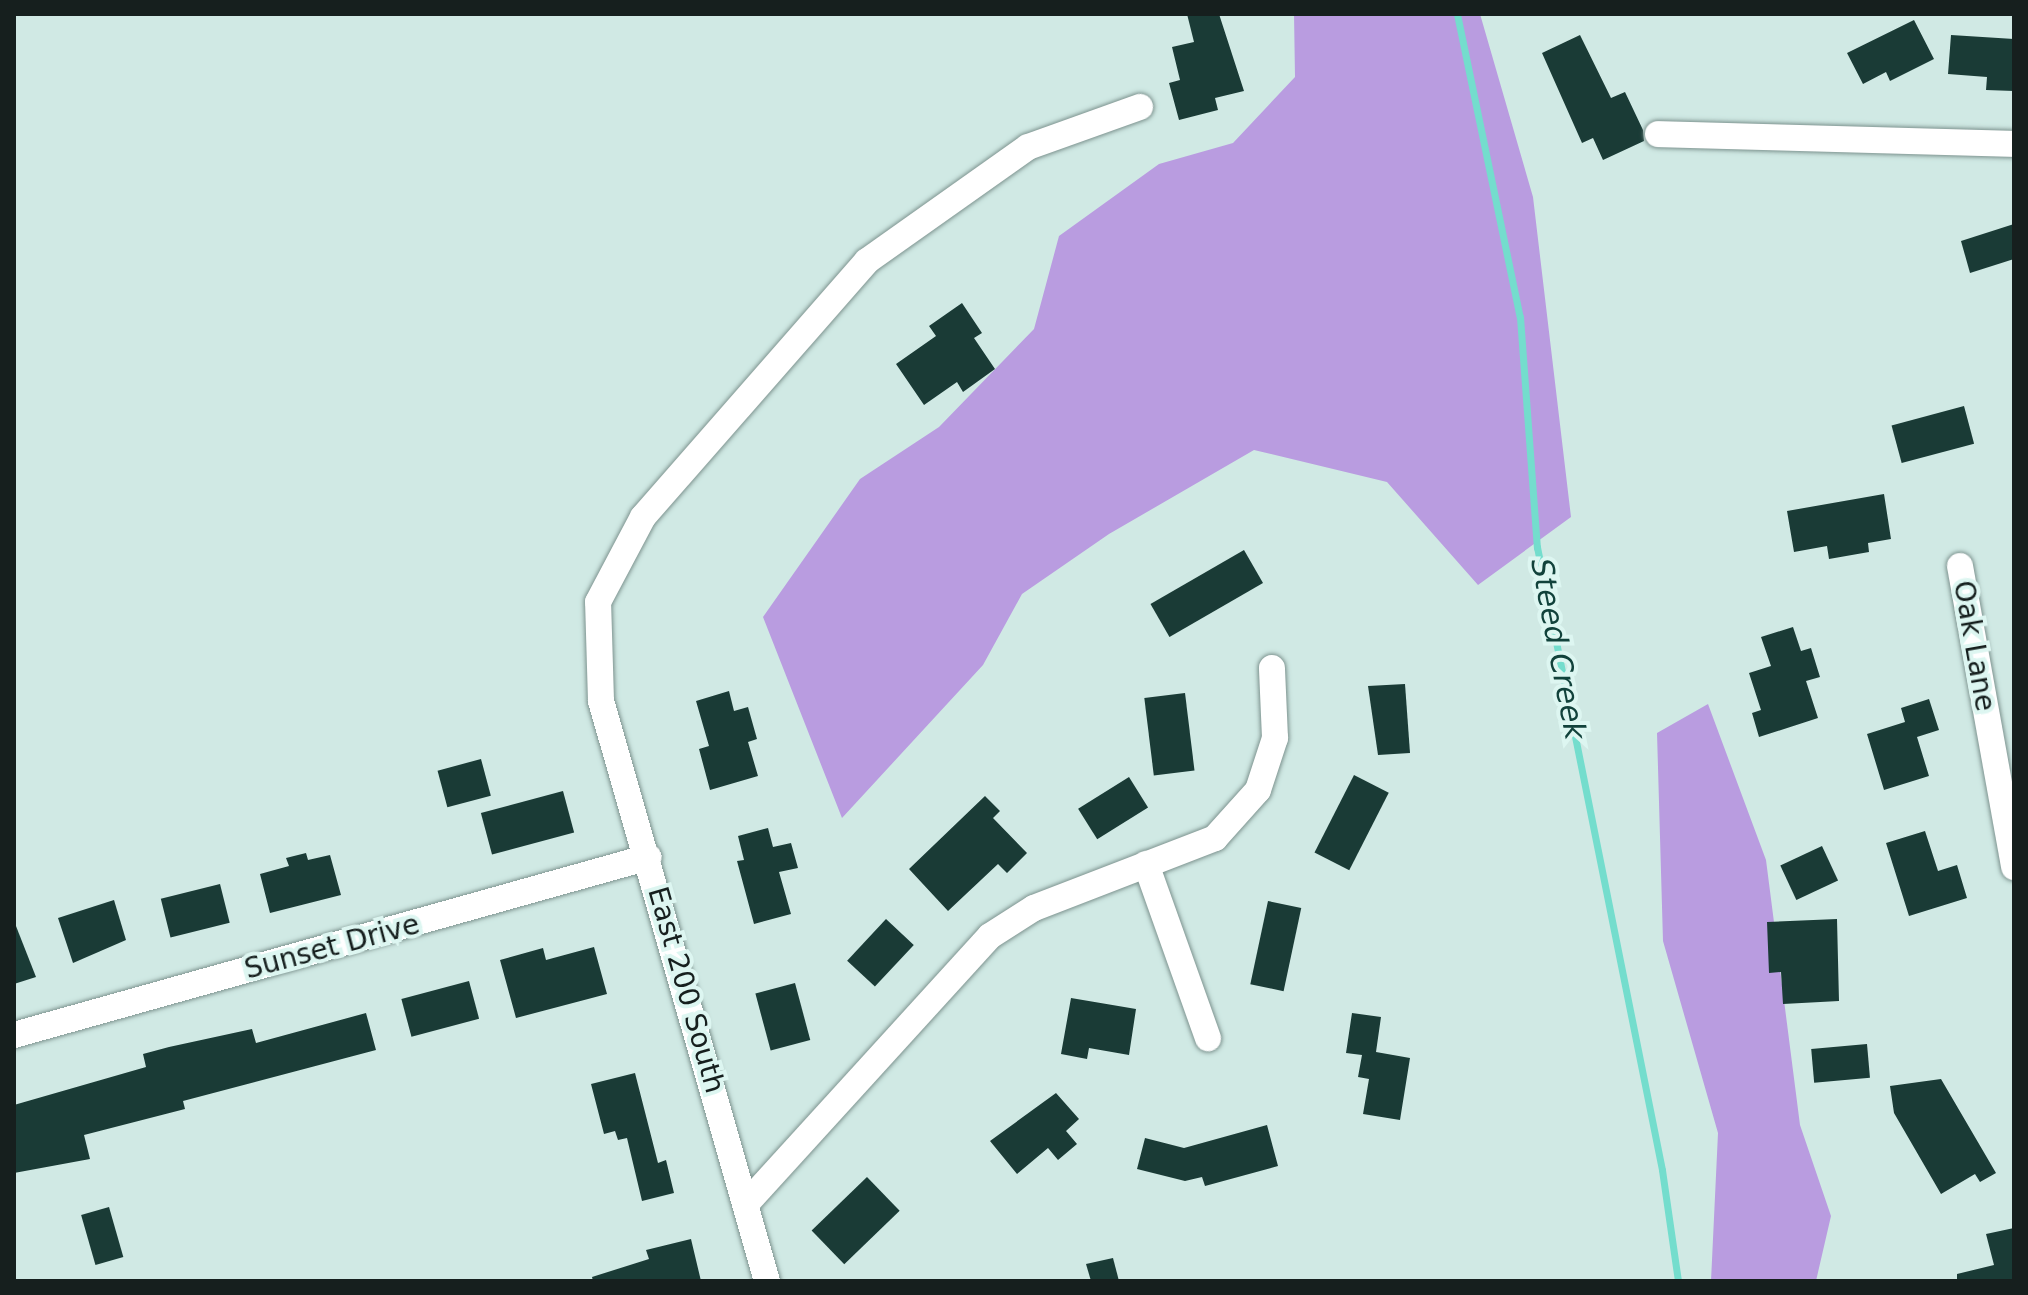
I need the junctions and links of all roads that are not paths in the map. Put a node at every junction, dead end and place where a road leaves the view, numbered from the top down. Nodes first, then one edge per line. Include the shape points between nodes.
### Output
1 (1140, 107) dead end
2 (1658, 134) dead end
3 (2014, 144) edge
4 (1960, 566) dead end
5 (1272, 668) dead end
6 (649, 857) junction
7 (1146, 864) junction
8 (2014, 867) edge
9 (14, 1035) edge
10 (1208, 1038) dead end
11 (746, 1204) junction
12 (767, 1281) edge

1 - 6 street, East 200 South via 1028,147 867,261 643,517 598,602 601,701
2 - 3 street
4 - 8 street, Oak Lane
5 - 7 street via 1275,738 1258,790 1215,838
6 - 9 street, Sunset Drive
6 - 11 street, East 200 South
7 - 10 street
7 - 11 street via 1034,908 990,936
11 - 12 street, East 200 South

